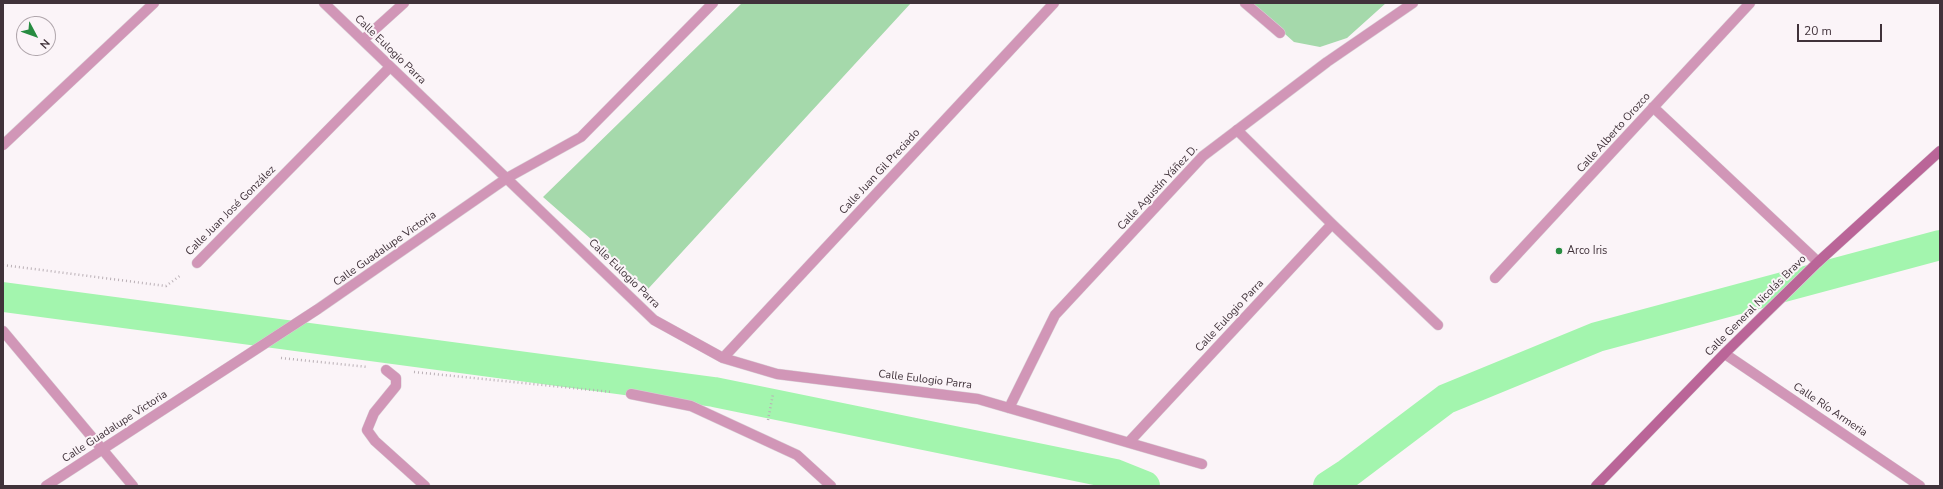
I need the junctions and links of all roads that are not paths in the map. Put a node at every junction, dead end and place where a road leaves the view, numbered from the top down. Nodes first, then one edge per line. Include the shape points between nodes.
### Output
1 (154, 3) edge
2 (324, 3) edge
3 (404, 3) edge
4 (713, 3) edge
5 (1054, 3) edge
6 (1245, 3) edge
7 (1413, 3) edge
8 (1750, 3) edge
9 (1280, 33) dead end
10 (363, 40) junction
11 (390, 67) junction
12 (1653, 107) junction
13 (1237, 130) junction
14 (3, 145) edge
15 (1940, 151) edge
16 (507, 178) junction
17 (1332, 224) junction
18 (197, 263) road end
19 (1817, 263) junction
20 (1495, 278) dead end
21 (1438, 325) dead end
22 (3, 331) edge
23 (3, 340) edge
24 (14, 345) junction
25 (1726, 353) junction
26 (723, 358) junction
27 (386, 370) road end
28 (631, 394) road end
29 (1009, 408) junction
30 (1129, 442) junction
31 (103, 450) junction
32 (1202, 464) dead end
33 (46, 486) edge
34 (133, 486) edge
35 (425, 486) edge
36 (831, 486) edge
37 (1596, 486) edge
38 (1920, 486) edge

1 - 14 street
2 - 10 street, Calle Eulogio Parra
3 - 10 street
4 - 16 street, Calle Guadalupe Victoria via 581,137
5 - 26 street, Calle Juan Gil Preciado
6 - 9 street
7 - 13 street, Calle Agustín Yáñez D. via 1327,62
8 - 12 street, Calle Alberto Orozco
10 - 11 street, Calle Eulogio Parra
11 - 16 street, Calle Eulogio Parra
11 - 18 street, Calle Juan José González
12 - 19 street
12 - 20 street, Calle Alberto Orozco
13 - 17 street
13 - 29 street, Calle Agustín Yáñez D. via 1203,156 1055,315
15 - 19 street, Calle General Nicolás Bravo
16 - 26 street, Calle Eulogio Parra via 654,320
16 - 31 street, Calle Guadalupe Victoria via 318,309
17 - 21 street
17 - 30 street, Calle Eulogio Parra
19 - 25 street, Calle General Nicolás Bravo
22 - 24 street
23 - 24 street
24 - 31 street
25 - 37 street, Calle General Nicolás Bravo
25 - 38 street, Calle Río Armeria
26 - 29 street, Calle Eulogio Parra via 777,374 978,399
27 - 35 street via 396,378 396,386 374,413 367,430 375,441
28 - 36 street via 691,406 797,455
29 - 30 street, Calle Eulogio Parra
30 - 32 street, Calle Eulogio Parra
31 - 33 street, Calle Guadalupe Victoria
31 - 34 street

